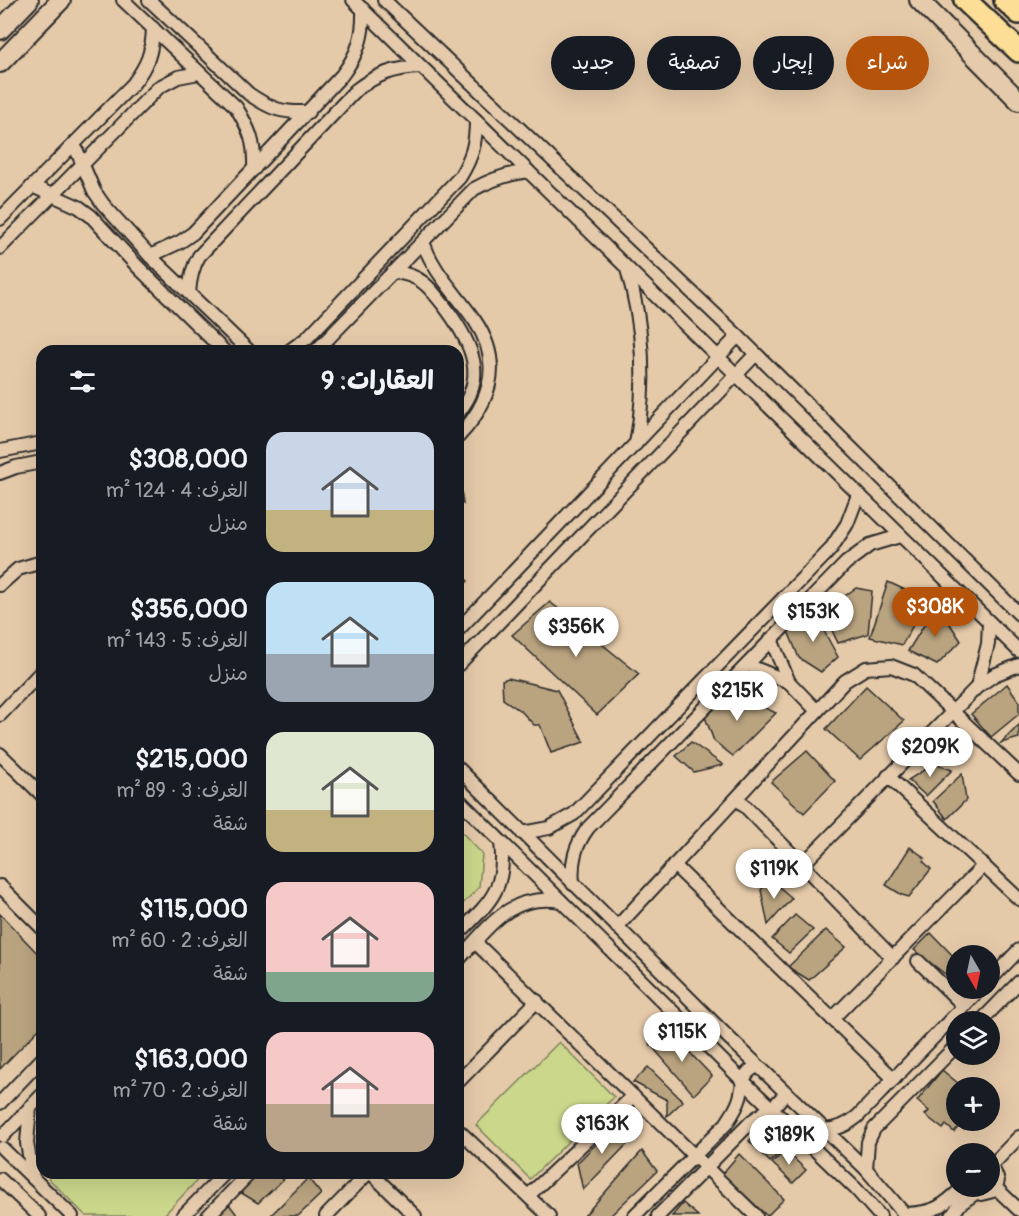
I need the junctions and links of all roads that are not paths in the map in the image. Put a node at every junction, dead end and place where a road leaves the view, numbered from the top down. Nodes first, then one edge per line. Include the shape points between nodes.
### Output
1 (29, 0) edge
2 (61, 0) edge
3 (123, 0) edge
4 (353, 0) edge
5 (384, 0) edge
6 (919, 0) edge
7 (965, 0) edge
8 (1005, 0) edge
9 (153, 5) edge
10 (363, 9) junction
11 (1019, 13) edge
12 (149, 24) junction
13 (0, 30) edge
14 (1019, 51) edge
15 (0, 63) edge
16 (422, 67) junction
17 (199, 73) junction
18 (342, 75) junction
19 (356, 90) junction
20 (249, 94) junction
21 (1019, 100) edge
22 (236, 107) junction
23 (308, 112) junction
24 (476, 120) junction
25 (74, 144) junction
26 (83, 162) junction
27 (254, 169) junction
28 (528, 171) junction
29 (460, 177) junction
30 (32, 186) junction
31 (474, 189) junction
32 (52, 195) junction
33 (103, 204) junction
34 (91, 216) junction
35 (0, 219) edge
36 (193, 233) junction
37 (423, 242) junction
38 (209, 246) junction
39 (0, 248) edge
40 (150, 256) junction
41 (627, 268) junction
42 (394, 272) junction
43 (450, 288) junction
44 (189, 293) junction
45 (437, 297) junction
46 (738, 336) junction
47 (307, 338) junction
48 (218, 345) edge
49 (243, 345) edge
50 (297, 345) edge
51 (305, 345) edge
52 (320, 345) edge
53 (756, 354) junction
54 (718, 357) junction
55 (736, 375) junction
56 (464, 406) edge
57 (464, 430) edge
58 (36, 444) edge
59 (636, 444) junction
60 (0, 451) edge
61 (36, 463) edge
62 (0, 473) edge
63 (858, 495) junction
64 (900, 536) junction
65 (830, 550) junction
66 (846, 563) junction
67 (36, 564) edge
68 (0, 585) edge
69 (1019, 614) edge
70 (989, 622) junction
71 (464, 624) edge
72 (771, 639) junction
73 (1019, 651) edge
74 (464, 659) edge
75 (747, 665) junction
76 (1019, 665) edge
77 (36, 677) edge
78 (789, 682) junction
79 (977, 687) junction
80 (817, 711) junction
81 (953, 711) junction
82 (0, 716) edge
83 (0, 754) edge
84 (464, 774) edge
85 (1019, 774) edge
86 (888, 776) junction
87 (36, 780) edge
88 (28, 782) junction
89 (36, 789) edge
90 (737, 798) junction
91 (464, 805) edge
92 (574, 814) junction
93 (588, 828) junction
94 (522, 833) junction
95 (501, 843) junction
96 (674, 865) junction
97 (802, 865) junction
98 (984, 866) junction
99 (573, 884) junction
100 (0, 886) edge
101 (1019, 899) edge
102 (561, 901) junction
103 (36, 922) edge
104 (464, 927) edge
105 (617, 927) junction
106 (475, 942) junction
107 (1019, 950) edge
108 (464, 954) edge
109 (892, 958) junction
110 (918, 961) dead end
111 (1000, 970) edge
112 (1019, 982) edge
113 (971, 999) edge
114 (537, 1001) junction
115 (964, 1006) junction
116 (991, 1011) edge
117 (832, 1019) junction
118 (946, 1056) edge
119 (36, 1065) edge
120 (758, 1066) junction
121 (464, 1076) edge
122 (894, 1079) junction
123 (742, 1080) junction
124 (786, 1093) junction
125 (633, 1096) junction
126 (36, 1101) edge
127 (0, 1102) edge
128 (30, 1107) junction
129 (771, 1108) junction
130 (858, 1116) junction
131 (874, 1129) junction
132 (824, 1130) junction
133 (464, 1136) edge
134 (1019, 1137) edge
135 (1, 1141) edge
136 (695, 1155) junction
137 (1000, 1157) edge
138 (706, 1167) junction
139 (866, 1169) junction
140 (0, 1179) edge
141 (33, 1179) junction
142 (219, 1179) edge
143 (244, 1179) edge
144 (364, 1179) edge
145 (376, 1179) edge
146 (0, 1191) edge
147 (1000, 1192) edge
148 (1000, 1193) edge
149 (18, 1196) junction
150 (528, 1196) junction
151 (952, 1197) edge
152 (967, 1197) edge
153 (1019, 1210) edge
154 (905, 1215) edge
155 (39, 1216) edge
156 (72, 1216) edge
157 (183, 1216) edge
158 (208, 1216) edge
159 (326, 1216) edge
160 (415, 1216) edge
161 (549, 1216) edge
162 (634, 1216) edge
163 (658, 1216) edge
164 (756, 1216) edge
165 (880, 1216) edge
166 (952, 1216) edge
167 (1010, 1216) edge

1 - 13 main road
2 - 15 main road
3 - 12 street
4 - 10 street
5 - 46 street
6 - 21 main road
7 - 14 highway
8 - 11 highway
9 - 12 street via 144,15
9 - 20 street
10 - 16 street
10 - 18 street via 360,45
12 - 17 street
12 - 25 street via 152,48 145,68
16 - 19 street via 386,72
16 - 24 street
17 - 22 street
17 - 26 street via 178,77 159,87
18 - 19 street via 355,77
18 - 23 street
19 - 38 street
20 - 22 street via 246,105
20 - 23 street via 288,113
22 - 27 street via 255,147
23 - 27 street
24 - 28 street
24 - 29 street via 476,140
25 - 26 street
25 - 30 street
26 - 32 street
26 - 33 street
27 - 36 street
28 - 31 street via 491,180
28 - 41 street
29 - 31 street via 472,176
29 - 47 street
30 - 32 street
30 - 35 street
31 - 37 street
32 - 34 street
32 - 39 street
33 - 34 street via 91,205
33 - 40 street
34 - 48 street
36 - 38 street via 194,244 204,249
36 - 40 street
37 - 42 street
37 - 43 street via 433,267
38 - 44 street via 193,267
40 - 44 street
41 - 54 street
41 - 59 street via 643,355
42 - 45 street via 419,278
42 - 52 street
43 - 45 street via 441,285
43 - 57 street via 476,322 487,344 491,367 488,390 479,412
44 - 49 street
45 - 56 street via 471,348 475,368
46 - 53 street
46 - 54 street
47 - 50 street
47 - 51 street
53 - 55 street
53 - 69 street
54 - 55 street
54 - 59 street
55 - 63 street
55 - 74 street
58 - 60 street
59 - 71 street
61 - 62 street
63 - 64 street
63 - 65 street via 847,524
64 - 66 street via 870,545
64 - 70 street
65 - 66 street
65 - 92 street
66 - 72 street
67 - 68 street via 18,569
70 - 73 street
70 - 79 street via 986,655
72 - 75 street
72 - 78 street
75 - 78 street
75 - 93 street
76 - 79 street
77 - 82 street
78 - 80 street
79 - 81 street
80 - 81 street via 845,681 866,668 891,666 914,675
80 - 90 street
81 - 85 street
81 - 86 street
83 - 88 street
84 - 94 street
86 - 97 street
86 - 98 street
87 - 88 street
88 - 89 street
90 - 96 street
90 - 97 street
91 - 95 street
92 - 93 street
92 - 94 street via 549,828
93 - 99 street via 574,854
94 - 99 street
95 - 102 street
95 - 104 street via 501,878 495,893
96 - 105 street
96 - 117 street
97 - 109 street
98 - 101 street
98 - 109 street
99 - 105 street
100 - 103 street
102 - 106 street via 544,898 511,908
102 - 123 street
105 - 120 street
106 - 108 street
106 - 114 street
107 - 111 street
109 - 117 street
110 - 115 street
112 - 116 street
113 - 115 street
114 - 121 street
114 - 125 street
115 - 122 street
117 - 122 street
118 - 131 street
119 - 127 street
120 - 123 street
120 - 124 street
122 - 130 street
123 - 129 street
123 - 136 street via 735,1111
124 - 129 street
124 - 132 street
125 - 136 street
125 - 150 street
126 - 128 street
128 - 135 street
128 - 141 street via 27,1143
129 - 138 street via 752,1121
129 - 165 street
130 - 131 street
130 - 132 street via 847,1125
131 - 139 street via 868,1142
132 - 139 street
133 - 150 street
134 - 137 street
135 - 141 street
136 - 138 street
136 - 162 street
138 - 163 street
138 - 164 street
139 - 154 street
140 - 149 street
141 - 156 street
142 - 157 street
143 - 158 street
144 - 159 street
145 - 160 street
146 - 149 street
147 - 153 street
148 - 167 street
149 - 155 street
150 - 161 street
151 - 154 street via 935,1210
152 - 166 street

